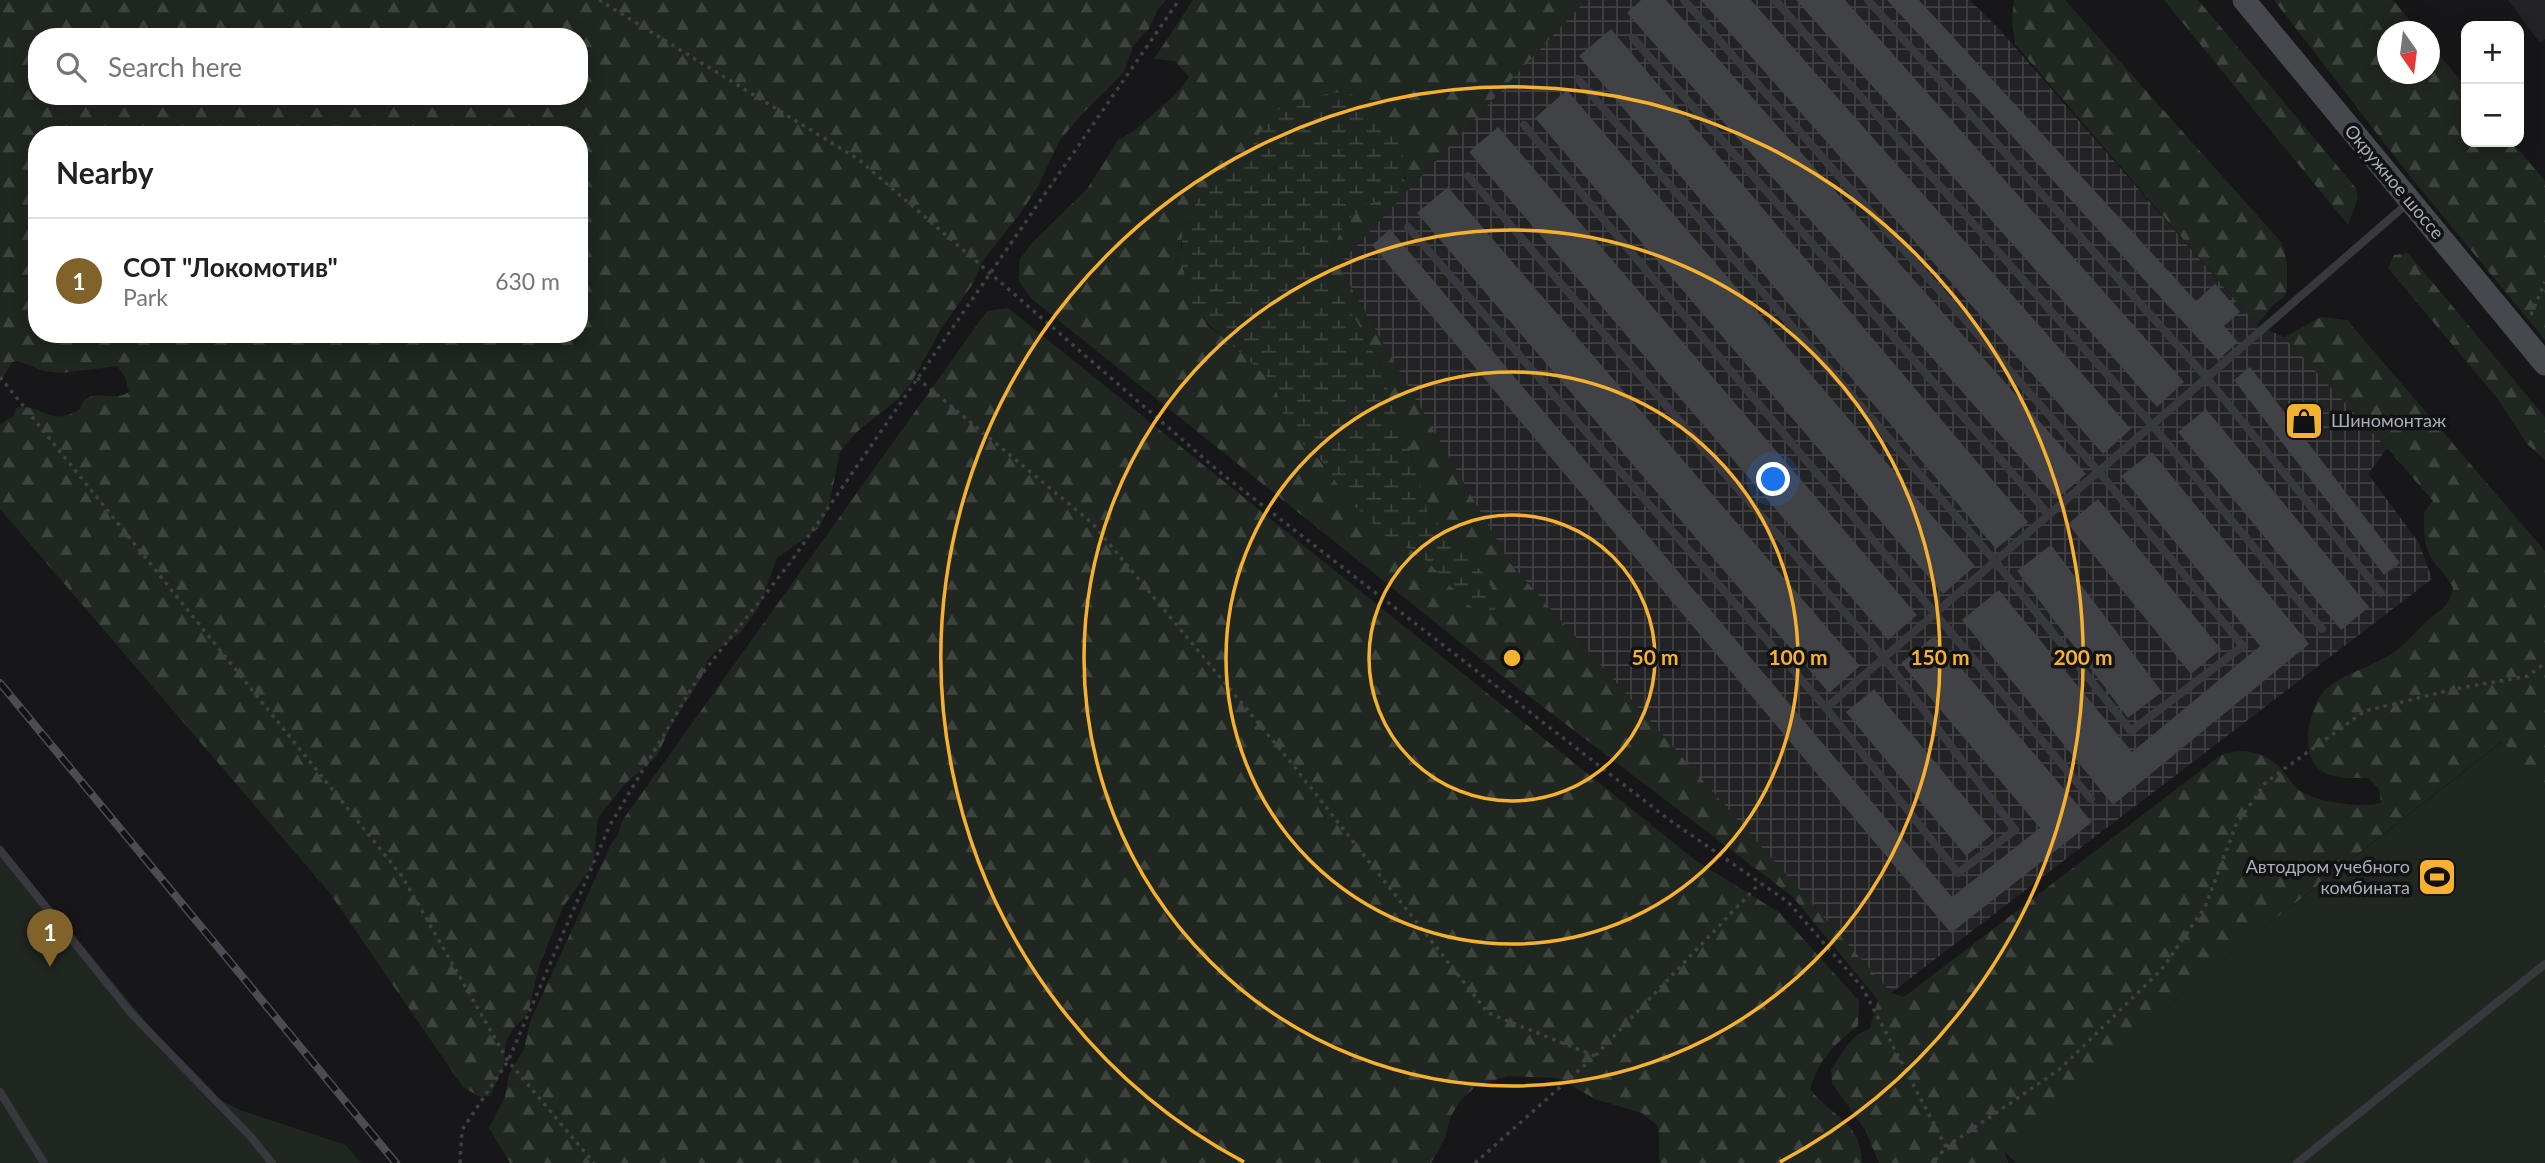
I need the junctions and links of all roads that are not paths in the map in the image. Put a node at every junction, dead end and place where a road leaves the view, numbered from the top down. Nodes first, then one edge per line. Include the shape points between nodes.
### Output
1 (1684, 0) edge
2 (1775, 0) edge
3 (1868, 0) edge
4 (2244, 0) edge
5 (1633, 38) dead end
6 (1578, 79) dead end
7 (1524, 125) dead end
8 (1468, 176) dead end
9 (2410, 201) junction
10 (1408, 227) dead end
11 (2545, 364) edge
12 (2207, 378) junction
13 (2152, 425) junction
14 (2099, 472) junction
15 (2049, 515) junction
16 (1995, 561) junction
17 (2381, 593) dead end
18 (1935, 614) junction
19 (2322, 629) dead end
20 (1884, 658) junction
21 (1826, 708) junction
22 (2091, 799) dead end
23 (0, 850) edge
24 (2545, 964) edge
25 (0, 1092) edge
26 (44, 1163) edge
27 (272, 1163) edge
28 (2297, 1163) edge

1 - 14 lane
2 - 13 lane
3 - 12 lane
4 - 9 main road, Окружное шоссе
5 - 15 lane
6 - 16 lane
7 - 18 lane
8 - 20 lane
9 - 11 main road, Окружное шоссе
9 - 12 lane
10 - 21 lane
12 - 13 lane
12 - 17 lane
13 - 14 lane
13 - 19 lane
14 - 15 lane
14 - 16 lane via 2243,646 2131,731
15 - 16 lane
16 - 18 lane
18 - 20 lane
18 - 22 lane
20 - 21 lane
20 - 21 lane via 2015,830 1958,873
23 - 27 lane via 131,1013
24 - 28 lane
25 - 26 lane

